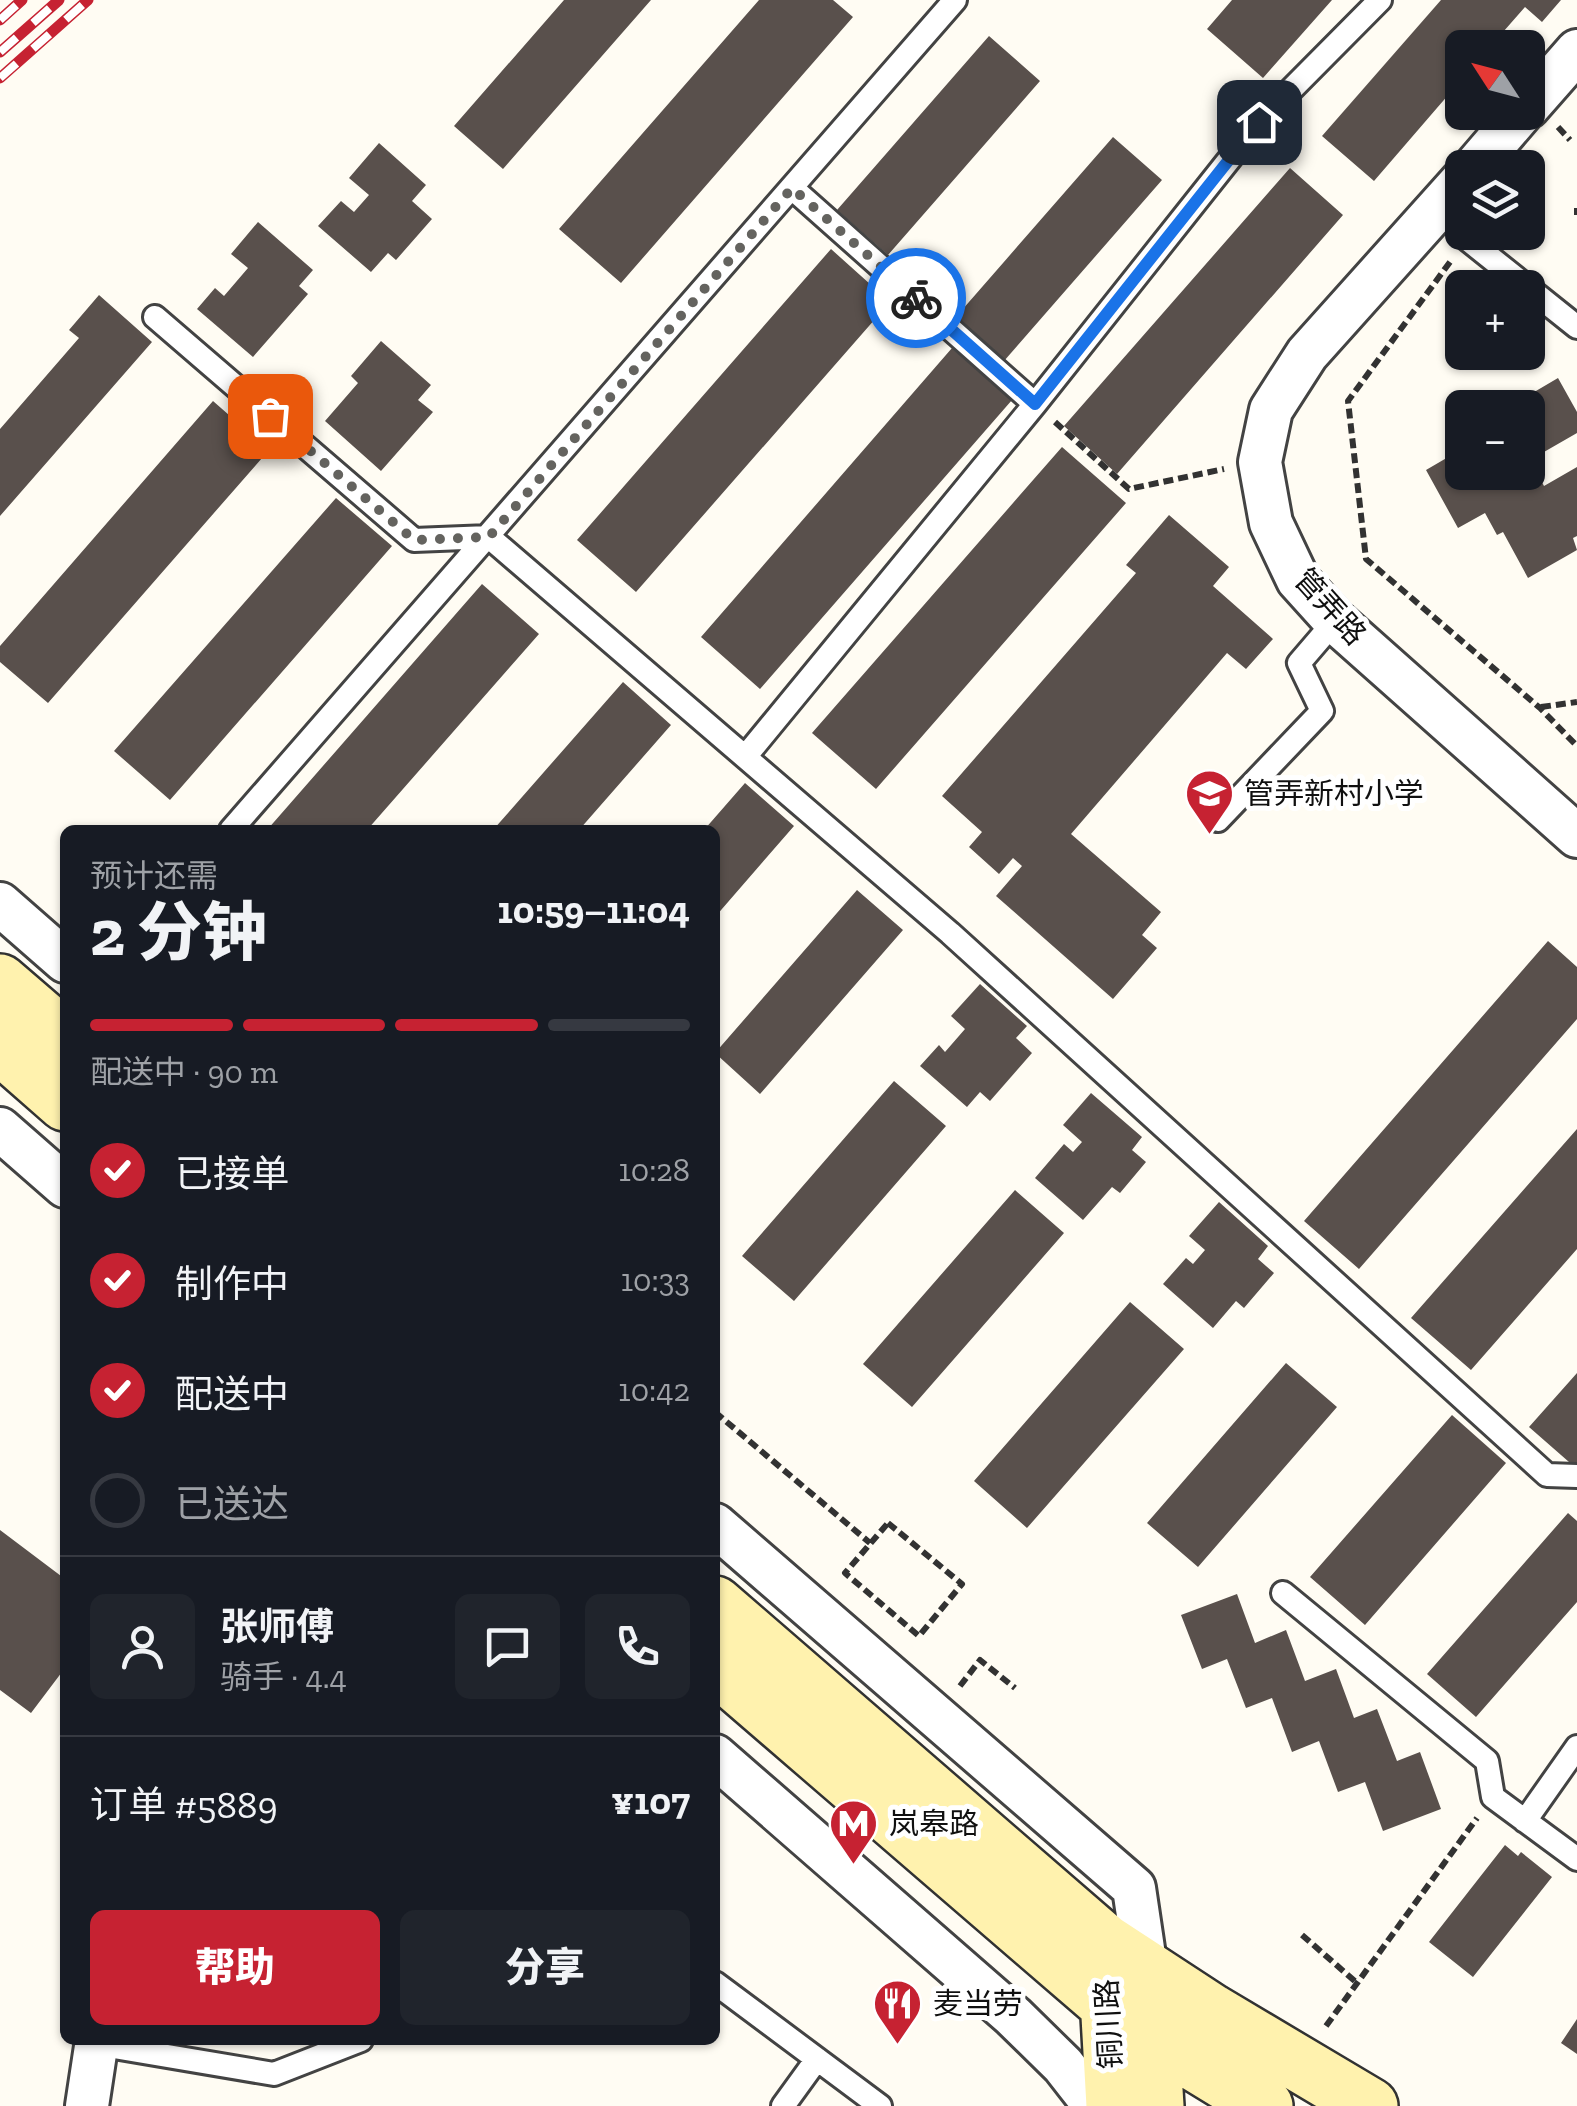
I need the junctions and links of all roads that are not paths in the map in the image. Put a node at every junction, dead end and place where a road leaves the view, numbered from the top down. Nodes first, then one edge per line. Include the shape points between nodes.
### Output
1 (956, 0) edge
2 (1380, 0) edge
3 (1577, 51) edge
4 (1545, 88) edge
5 (1507, 130) edge
6 (1489, 150) edge
7 (792, 188) junction
8 (1445, 200) edge
9 (1481, 250) edge
10 (155, 317) dead end
11 (1577, 327) edge
12 (1035, 404) junction
13 (489, 537) junction
14 (1335, 621) junction
15 (745, 757) junction
16 (1218, 820) dead end
17 (235, 825) edge
18 (1573, 826) edge
19 (0, 904) edge
20 (60, 957) edge
21 (0, 982) edge
22 (60, 1034) edge
23 (0, 1046) edge
24 (60, 1098) edge
25 (0, 1130) edge
26 (60, 1182) edge
27 (1577, 1476) edge
28 (720, 1529) edge
29 (1283, 1593) dead end
30 (720, 1609) edge
31 (720, 1670) edge
32 (1577, 1747) edge
33 (720, 1760) edge
34 (1526, 1821) junction
35 (1577, 1859) edge
36 (1120, 1972) junction
37 (720, 1988) edge
38 (1152, 2037) junction
39 (96, 2045) edge
40 (113, 2045) edge
41 (348, 2045) edge
42 (817, 2059) junction
43 (87, 2106) edge
44 (783, 2106) edge
45 (880, 2106) edge
46 (1095, 2106) edge
47 (1114, 2106) edge
48 (1156, 2106) edge
49 (1265, 2106) edge
50 (1370, 2106) edge

1 - 7 lane
2 - 12 lane via 1259,122
3 - 4 street
5 - 6 street
7 - 12 lane
7 - 13 lane
8 - 14 street, 管弄路 via 1307,354 1272,410 1260,462 1271,523 1298,580
9 - 11 lane
10 - 13 lane via 414,540
12 - 15 lane
13 - 15 lane
13 - 17 lane
14 - 16 lane via 1299,663 1322,711
14 - 18 street, 管弄路
15 - 27 lane via 1547,1474
19 - 20 street
21 - 22 main road
23 - 24 main road
25 - 26 street
28 - 36 street via 1134,1888
29 - 34 lane via 1487,1761 1492,1797
30 - 36 main road
31 - 36 main road
32 - 34 lane
33 - 46 street via 1012,2016
34 - 35 lane
36 - 38 main road
36 - 47 main road, 铜川路
36 - 50 main road
37 - 42 lane
38 - 48 main road, 铜川路
38 - 49 main road
39 - 43 street
40 - 41 lane via 274,2074
42 - 44 lane
42 - 45 lane

